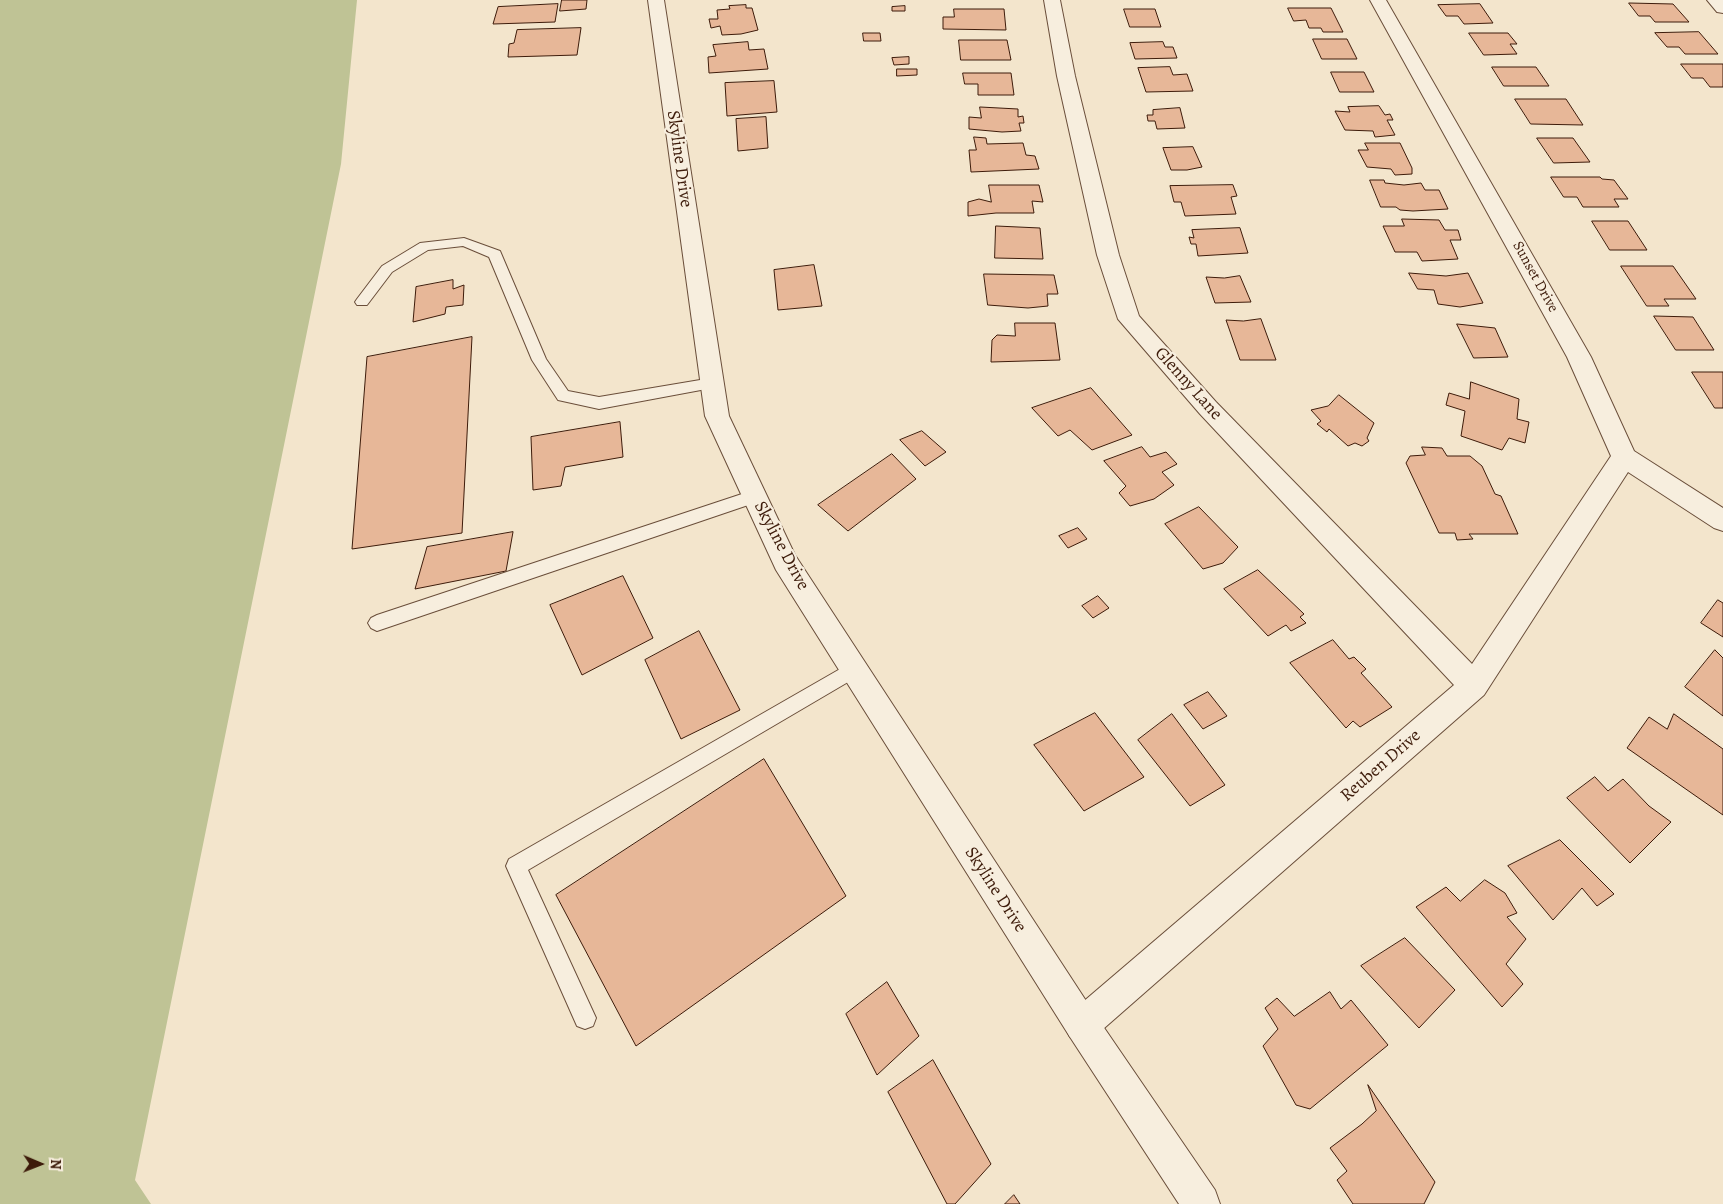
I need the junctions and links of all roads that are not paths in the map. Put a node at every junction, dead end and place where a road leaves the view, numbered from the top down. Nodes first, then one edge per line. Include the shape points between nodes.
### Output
1 (656, 0) edge
2 (1052, 0) edge
3 (1378, 0) edge
4 (1715, 0) edge
5 (1723, 8) edge
6 (362, 302) dead end
7 (712, 383) junction
8 (1624, 457) junction
9 (754, 496) junction
10 (1723, 521) edge
11 (377, 622) dead end
12 (854, 670) junction
13 (1474, 686) junction
14 (585, 1018) dead end
15 (1082, 1025) junction
16 (1201, 1204) edge

1 - 7 street, Skyline Drive
2 - 13 street, Glenny Lane via 1066,76 1108,255 1130,319 1208,408
3 - 8 street, Sunset Drive via 1579,357
4 - 5 street
6 - 7 lane via 387,269 425,246 464,242 495,254 539,360 563,396 599,403
7 - 9 street, Skyline Drive via 717,416
8 - 10 street
8 - 13 street, Reuben Drive
9 - 11 lane
9 - 12 street, Skyline Drive via 785,562
12 - 14 lane via 516,866
12 - 15 street, Skyline Drive
13 - 15 street, Reuben Drive
15 - 16 street, Skyline Drive

